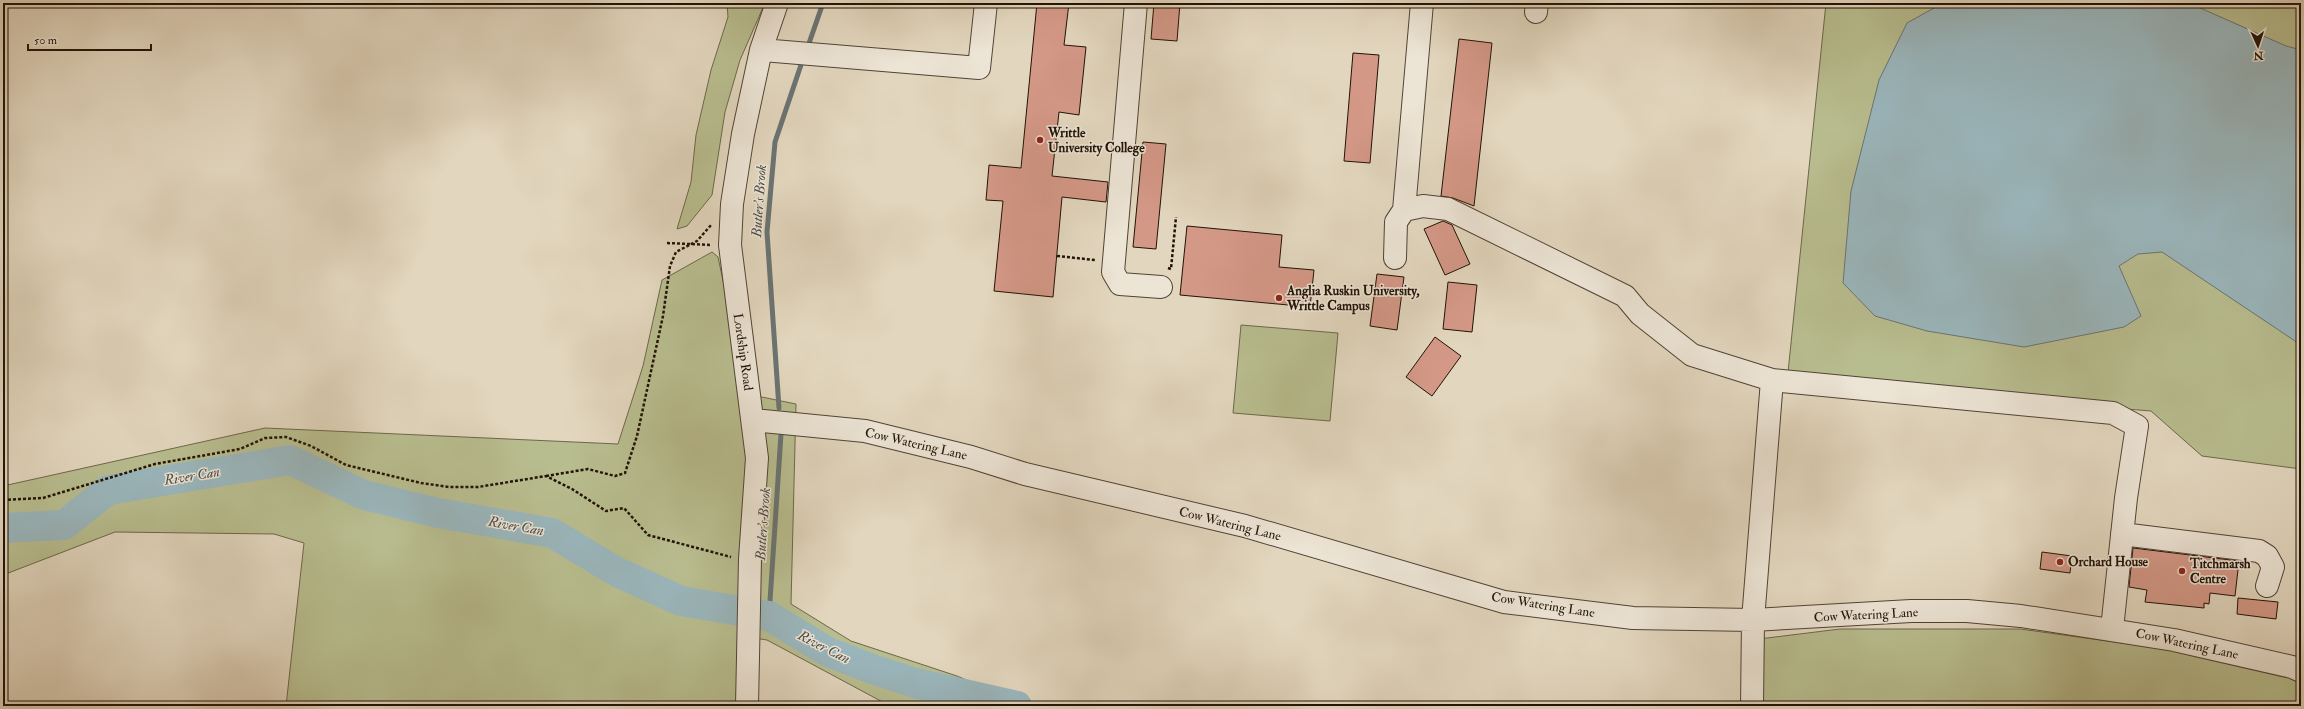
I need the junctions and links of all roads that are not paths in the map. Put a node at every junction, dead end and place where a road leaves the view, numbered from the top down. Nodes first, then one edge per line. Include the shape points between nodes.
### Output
1 (777, 3) edge
2 (986, 3) edge
3 (1136, 3) edge
4 (1422, 3) edge
5 (762, 50) junction
6 (1404, 210) junction
7 (1395, 258) dead end
8 (1161, 287) dead end
9 (1772, 380) junction
10 (753, 420) junction
11 (2122, 534) junction
12 (2267, 586) dead end
13 (1753, 620) junction
14 (2112, 630) junction
15 (2301, 671) edge
16 (747, 706) edge
17 (1752, 706) edge

1 - 5 street, Lordship Road
2 - 5 street via 979,68
3 - 8 street via 1113,272 1120,284
4 - 6 street
5 - 10 street, Lordship Road via 743,134 732,204 730,245
6 - 7 street via 1396,222
6 - 9 street via 1423,206 1448,209 1626,296 1640,314 1692,356
9 - 11 street via 2113,413 2137,426
9 - 13 street
10 - 13 street, Cow Watering Lane via 865,431 971,457 1025,474 1245,526 1504,602 1633,618
10 - 16 street, Lordship Road via 757,458 750,559
11 - 12 street via 2259,551 2267,556 2273,567
11 - 14 street
13 - 14 street, Cow Watering Lane via 1911,611 1967,611 2021,616
13 - 17 street
14 - 15 street, Cow Watering Lane via 2174,640

